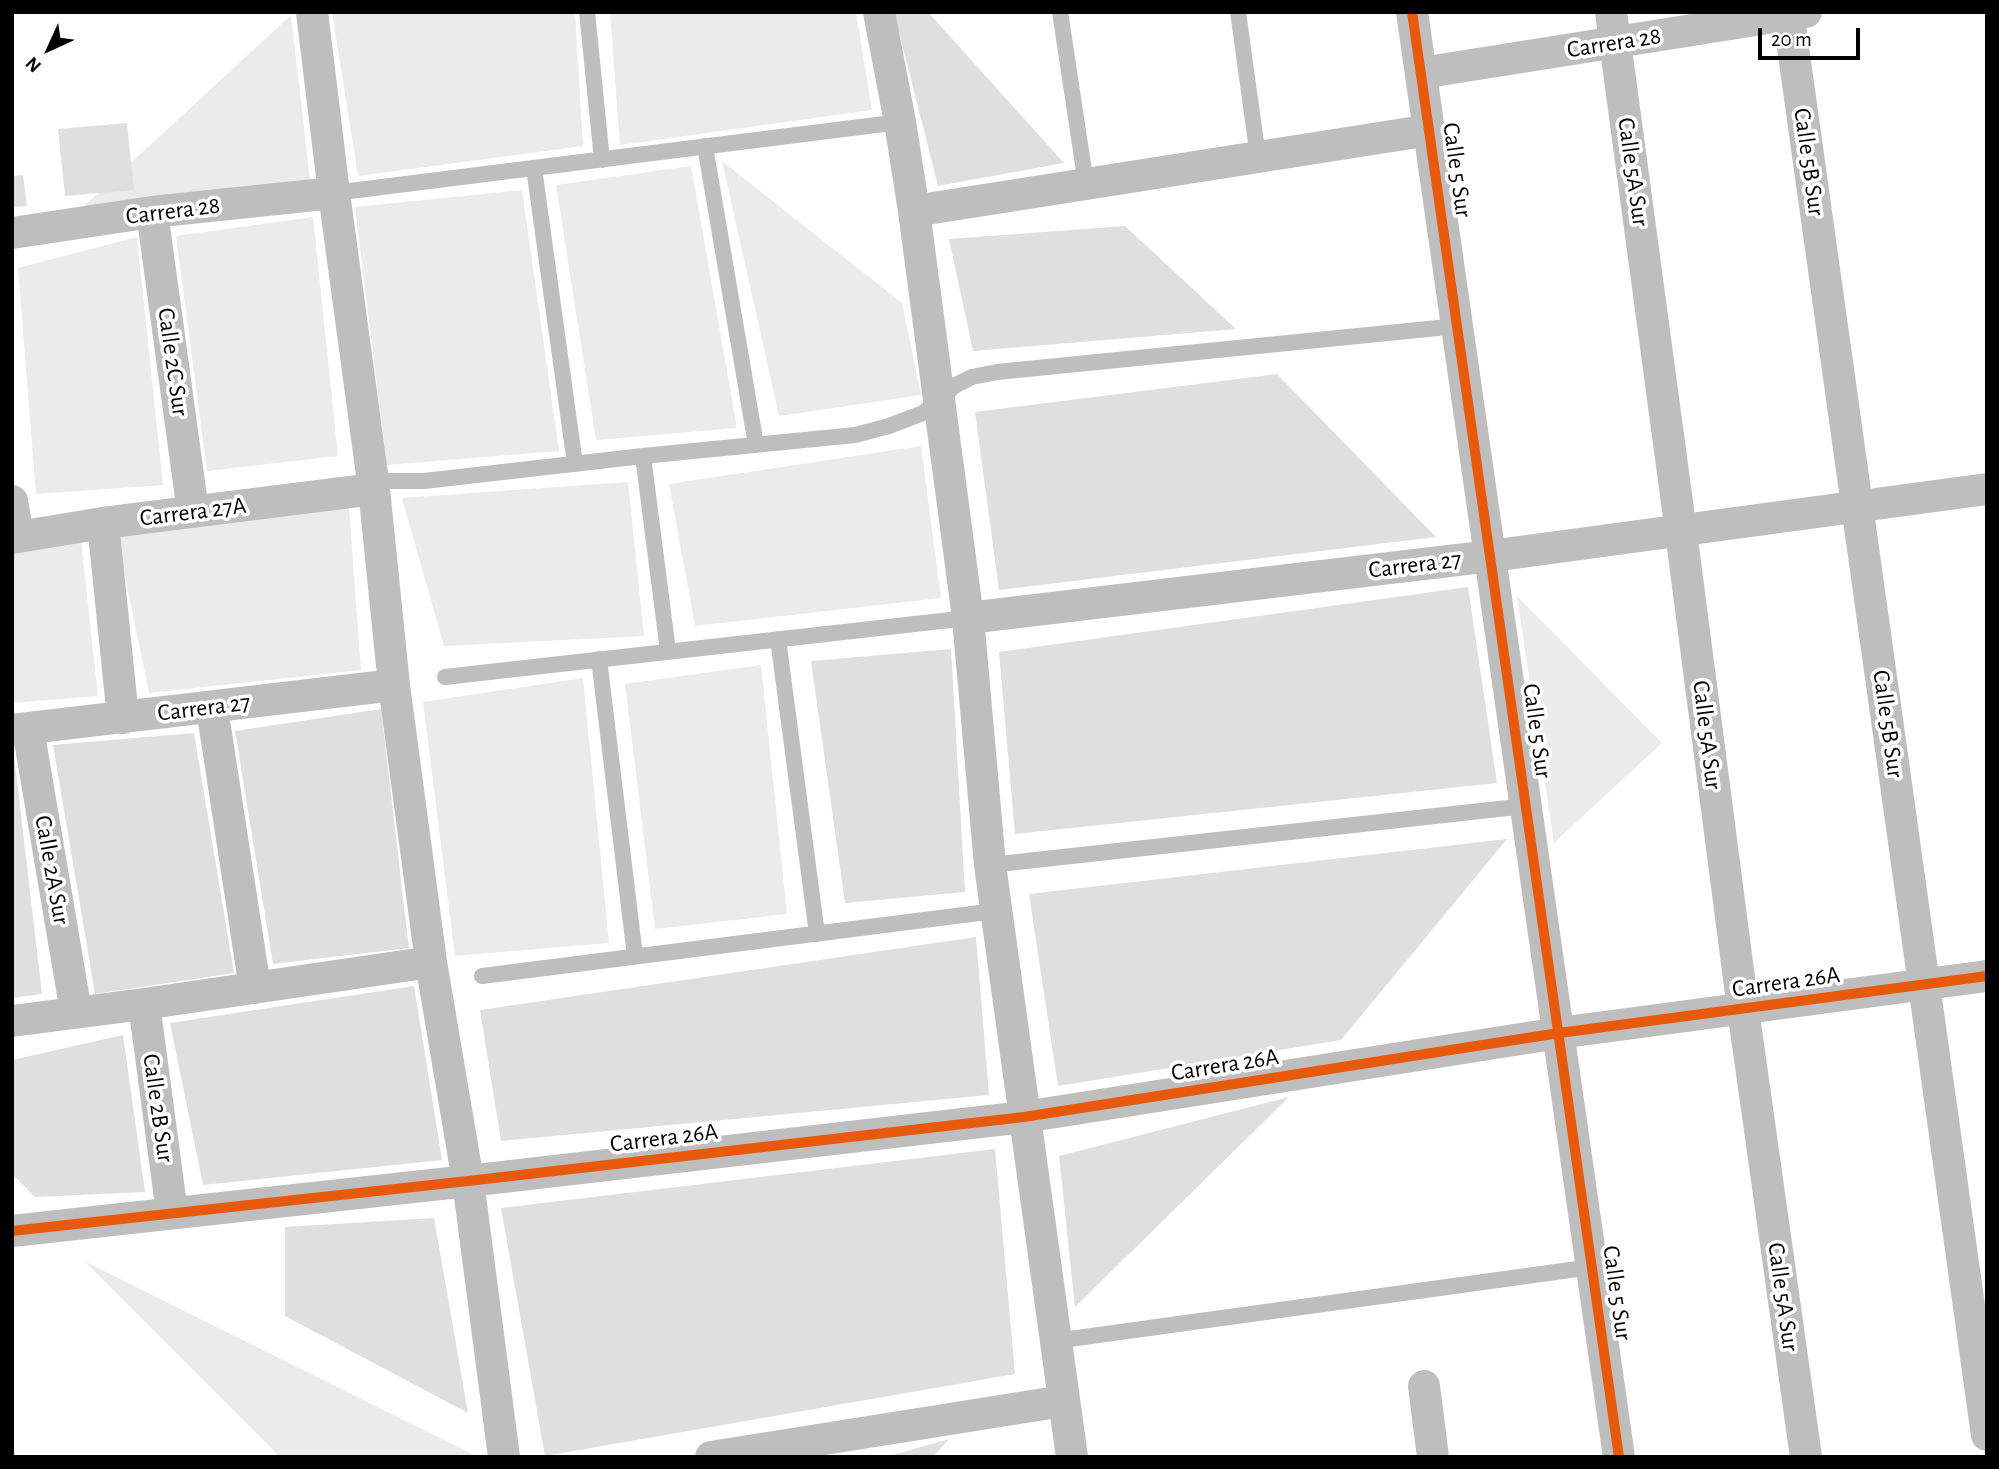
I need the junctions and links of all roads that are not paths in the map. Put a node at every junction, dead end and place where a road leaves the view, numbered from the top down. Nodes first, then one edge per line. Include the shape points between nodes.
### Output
1 (312, 12) edge
2 (587, 12) edge
3 (879, 12) edge
4 (1060, 12) edge
5 (1238, 12) edge
6 (1412, 12) edge
7 (1794, 13) edge
8 (1613, 27) edge
9 (1421, 73) junction
10 (900, 122) junction
11 (1430, 130) junction
12 (705, 146) junction
13 (1258, 157) junction
14 (602, 160) junction
15 (534, 168) junction
16 (1086, 184) junction
17 (334, 193) junction
18 (914, 211) junction
19 (152, 212) junction
20 (12, 233) edge
21 (1458, 326) junction
22 (939, 401) junction
23 (756, 444) junction
24 (643, 456) junction
25 (575, 464) junction
26 (374, 489) junction
27 (1987, 489) edge
28 (12, 501) edge
29 (1857, 506) junction
30 (194, 512) junction
31 (103, 523) junction
32 (1681, 532) junction
33 (15, 537) edge
34 (1491, 556) junction
35 (968, 618) junction
36 (778, 639) junction
37 (668, 651) junction
38 (599, 659) junction
39 (445, 677) dead end
40 (394, 685) junction
41 (212, 708) junction
42 (122, 718) junction
43 (20, 729) edge
44 (1526, 806) junction
45 (990, 865) junction
46 (995, 911) junction
47 (817, 934) junction
48 (635, 956) junction
49 (431, 962) junction
50 (482, 976) dead end
51 (1987, 976) edge
52 (1924, 985) junction
53 (255, 988) junction
54 (144, 1004) junction
55 (1743, 1009) junction
56 (76, 1012) junction
57 (12, 1021) edge
58 (1559, 1033) junction
59 (1024, 1118) junction
60 (468, 1181) junction
61 (172, 1213) junction
62 (12, 1230) edge
63 (1592, 1267) junction
64 (1055, 1341) junction
65 (1424, 1386) dead end
66 (1063, 1401) junction
67 (1987, 1435) edge
68 (776, 1452) edge
69 (504, 1457) edge
70 (711, 1457) edge
71 (1072, 1457) edge
72 (1433, 1457) edge
73 (1619, 1457) edge
74 (1805, 1457) edge

1 - 17 street
2 - 14 lane
3 - 10 street
4 - 16 lane
5 - 13 lane
6 - 9 street, Calle 5 Sur
7 - 8 street, Carrera 28
7 - 29 street, Calle 5B Sur
8 - 9 street, Carrera 28
8 - 32 street, Calle 5A Sur
9 - 11 street, Calle 5 Sur
10 - 12 lane
10 - 18 street
11 - 13 street
11 - 21 street, Calle 5 Sur
12 - 14 lane
12 - 23 lane
13 - 16 street
14 - 15 lane
15 - 17 lane
15 - 25 lane
16 - 18 street
17 - 19 street, Carrera 28
17 - 26 street
18 - 22 street
19 - 20 street, Carrera 28
19 - 30 street, Calle 2C Sur
21 - 22 lane via 997,372 972,377
21 - 34 street, Calle 5 Sur
22 - 23 lane via 911,418 855,435
22 - 35 street
23 - 24 lane
24 - 25 lane
24 - 37 lane
25 - 26 lane via 386,481
26 - 30 street, Carrera 27A
26 - 40 street
27 - 29 street, Carrera 27
28 - 33 street
29 - 32 street, Carrera 27
29 - 52 street, Calle 5B Sur
30 - 31 street, Carrera 27A
31 - 33 street, Carrera 27A
31 - 42 street
32 - 34 street, Carrera 27
32 - 55 street, Calle 5A Sur
34 - 35 street, Carrera 27
34 - 44 street, Calle 5 Sur
35 - 36 lane
35 - 45 street
36 - 37 lane
36 - 47 lane
37 - 38 lane
38 - 39 lane
38 - 48 lane
40 - 41 street, Carrera 27
40 - 49 street
41 - 42 street, Carrera 27
41 - 53 street
42 - 43 street, Carrera 27
43 - 56 street, Calle 2A Sur
44 - 45 lane
44 - 58 street, Calle 5 Sur
45 - 46 street
46 - 47 lane
46 - 59 street
47 - 48 lane
48 - 50 lane
49 - 53 street
49 - 60 street
51 - 52 street, Carrera 26A
52 - 55 street, Carrera 26A
52 - 67 street, Calle 5B Sur
53 - 54 street
54 - 56 street
54 - 61 street, Calle 2B Sur
55 - 58 street, Carrera 26A
55 - 74 street, Calle 5A Sur
56 - 57 street
58 - 59 street, Carrera 26A
58 - 63 street, Calle 5 Sur
59 - 60 street, Carrera 26A
59 - 64 street
60 - 61 street, Carrera 26A
60 - 69 street
61 - 62 street, Carrera 26A
63 - 64 lane
63 - 73 street, Calle 5 Sur
64 - 66 street
65 - 72 street
66 - 68 street
66 - 71 street
68 - 70 street

